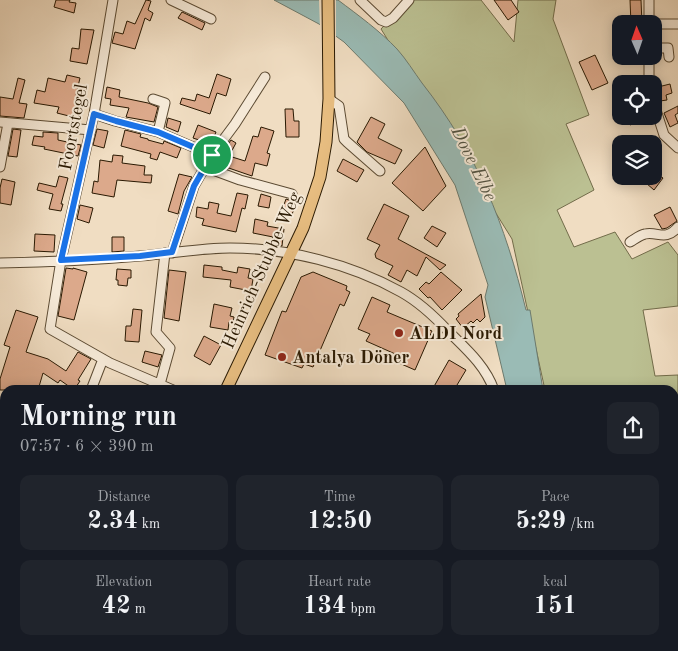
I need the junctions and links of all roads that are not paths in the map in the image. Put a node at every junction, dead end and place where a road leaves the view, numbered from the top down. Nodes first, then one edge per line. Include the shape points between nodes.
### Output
1 (171, 0) edge
2 (328, 0) edge
3 (360, 0) edge
4 (409, 0) edge
5 (649, 0) edge
6 (114, 1) edge
7 (649, 15) edge
8 (211, 19) dead end
9 (662, 24) edge
10 (678, 24) edge
11 (662, 48) edge
12 (669, 57) dead end
13 (265, 77) dead end
14 (153, 99) dead end
15 (329, 100) junction
16 (94, 114) junction
17 (4, 122) edge
18 (661, 125) edge
19 (90, 130) junction
20 (158, 132) junction
21 (678, 148) edge
22 (212, 155) junction
23 (0, 167) edge
24 (205, 167) junction
25 (380, 172) dead end
26 (292, 194) dead end
27 (678, 227) edge
28 (630, 242) dead end
29 (169, 253) junction
30 (291, 254) junction
31 (61, 260) junction
32 (0, 263) edge
33 (104, 359) junction
34 (160, 384) joint
35 (93, 385) edge
36 (228, 385) edge
37 (492, 385) edge

1 - 8 street
2 - 15 main road, Heinrich-Stubbe-Weg
3 - 4 street via 386,22
5 - 7 street
6 - 16 street, Foortstegel
9 - 10 street
11 - 12 street via 668,48
13 - 22 street
14 - 20 street via 165,103
15 - 25 street via 339,106 344,139
15 - 30 main road, Heinrich-Stubbe-Weg via 320,177
16 - 19 street, Foortstegel
16 - 20 street
17 - 19 street
17 - 23 street
18 - 21 street via 664,135
19 - 31 street, Foortstegel
20 - 22 street
22 - 24 street
24 - 26 street
24 - 29 street via 194,186
27 - 28 street via 663,236 645,234
29 - 30 street via 230,248
29 - 31 street
29 - 34 street via 156,332 170,348
30 - 36 main road, Heinrich-Stubbe-Weg
30 - 37 street via 363,274 402,292 433,316 474,357
31 - 32 street
31 - 33 street, Foortstegel via 50,329
33 - 34 street
33 - 35 street

